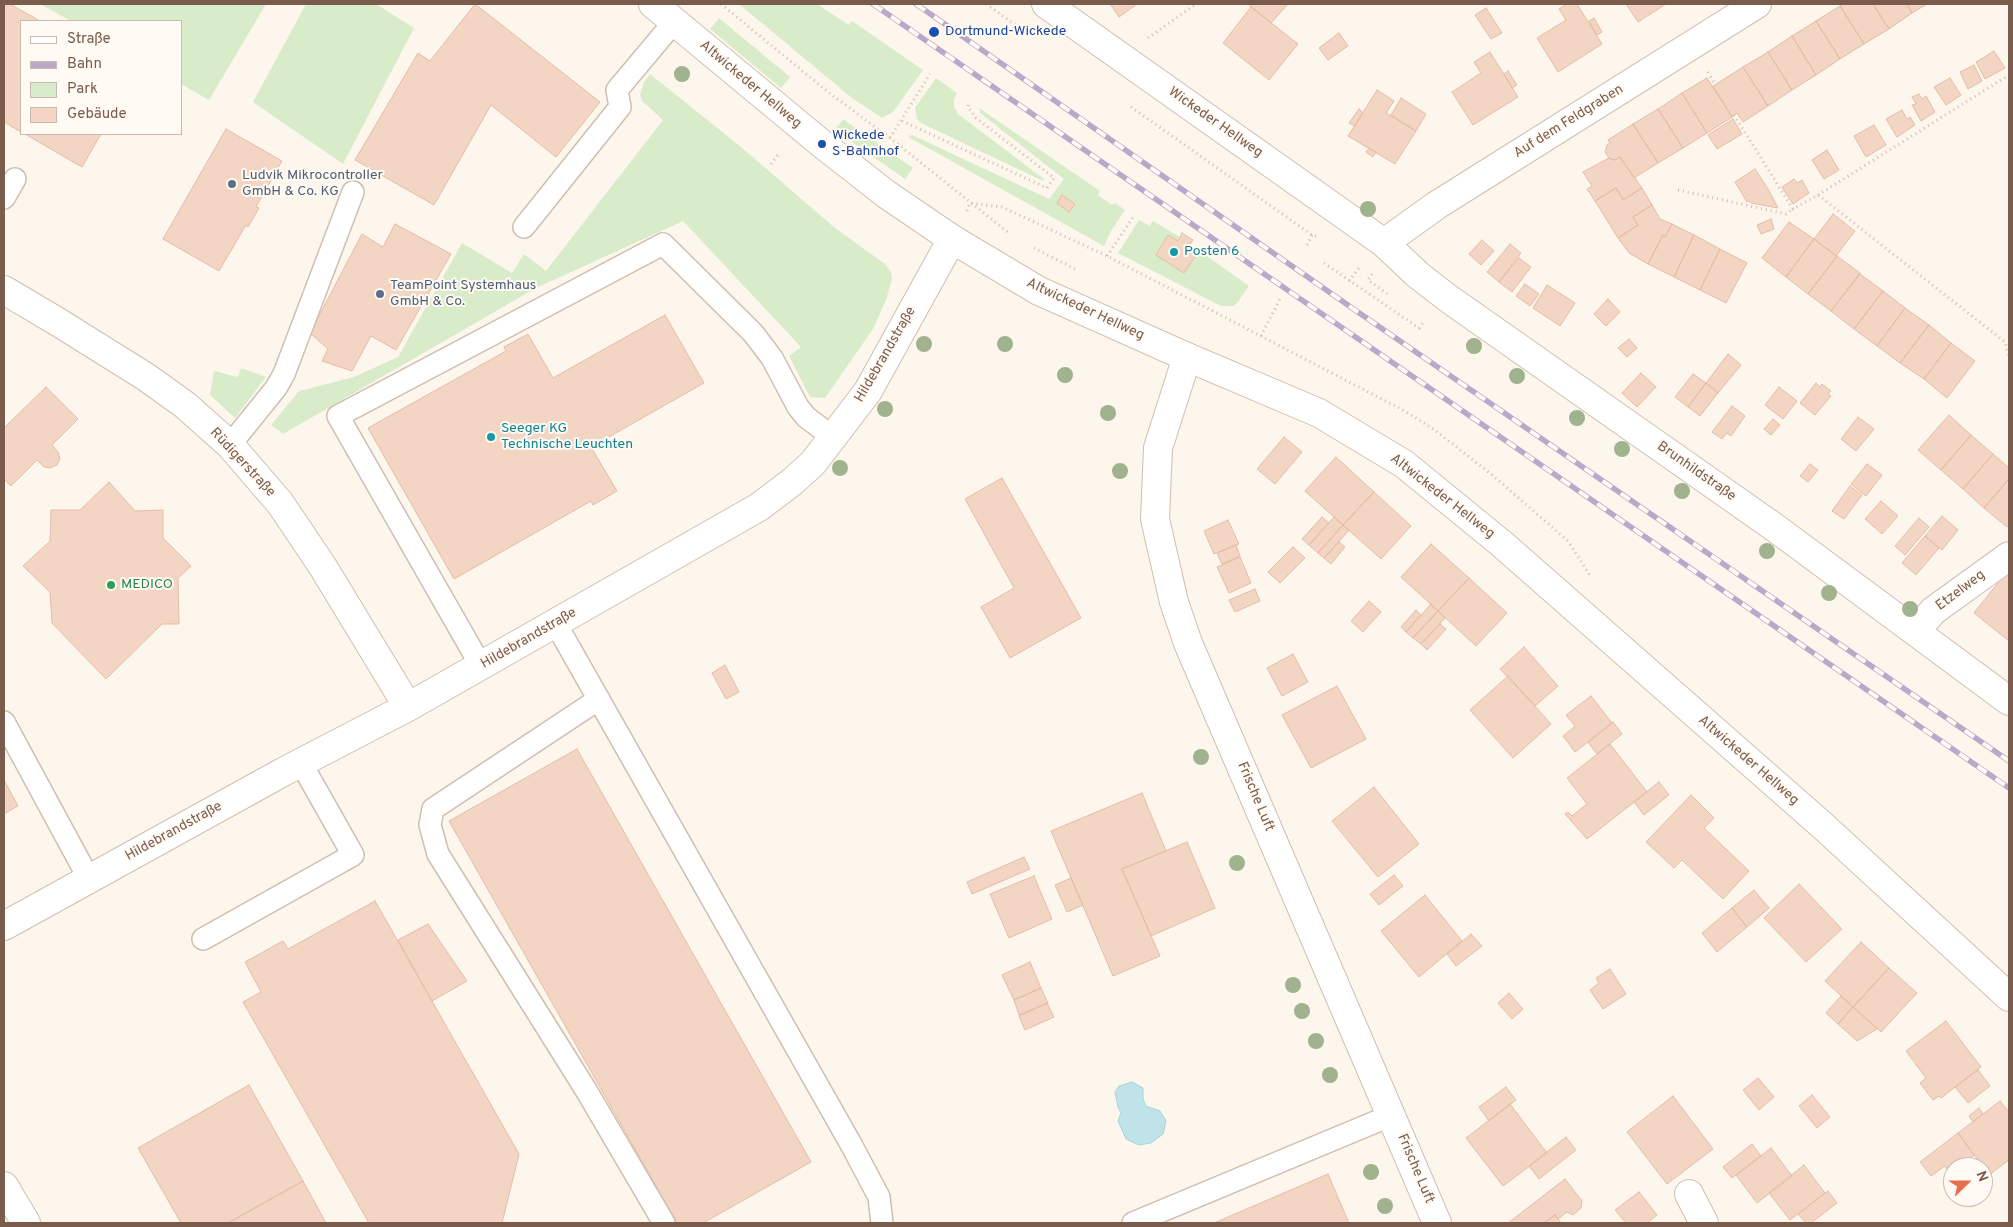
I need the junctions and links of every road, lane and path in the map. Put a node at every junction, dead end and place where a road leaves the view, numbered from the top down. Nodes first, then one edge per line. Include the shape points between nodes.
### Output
1 (653, 4) edge
2 (721, 4) edge
3 (986, 4) edge
4 (1046, 4) edge
5 (1196, 4) edge
6 (1757, 4) edge
7 (674, 22) junction
8 (1036, 39) dead end
9 (1122, 58) junction
10 (930, 74) dead end
11 (2009, 75) edge
12 (969, 101) dead end
13 (1126, 103) dead end
14 (1734, 115) dead end
15 (902, 121) junction
16 (890, 138) junction
17 (781, 151) dead end
18 (771, 164) dead end
19 (15, 179) dead end
20 (1678, 190) dead end
21 (353, 192) dead end
22 (1818, 195) junction
23 (4, 198) edge
24 (970, 203) junction
25 (1793, 209) junction
26 (1134, 216) dead end
27 (524, 227) dead end
28 (1016, 238) dead end
29 (952, 239) junction
30 (1384, 243) junction
31 (1307, 245) dead end
32 (1033, 247) dead end
33 (1107, 256) junction
34 (1324, 263) dead end
35 (1361, 265) dead end
36 (1076, 270) dead end
37 (1349, 281) junction
38 (4, 290) edge
39 (1392, 297) dead end
40 (1280, 299) dead end
41 (1425, 319) dead end
42 (1261, 336) junction
43 (1187, 357) junction
44 (2009, 357) edge
45 (834, 438) junction
46 (230, 445) junction
47 (1568, 541) dead end
48 (2009, 556) edge
49 (556, 624) junction
50 (1916, 631) junction
51 (481, 666) junction
52 (600, 699) junction
53 (2009, 701) edge
54 (408, 707) junction
55 (4, 722) edge
56 (301, 763) junction
57 (89, 879) junction
58 (4, 926) edge
59 (203, 939) dead end
60 (2009, 997) edge
61 (1392, 1115) junction
62 (4, 1186) edge
63 (1689, 1194) dead end
64 (26, 1223) edge
65 (664, 1223) edge
66 (882, 1223) edge
67 (1133, 1223) edge
68 (1437, 1223) edge
69 (1704, 1223) edge

1 - 7 street, Altwickeder Hellweg
2 - 16 path
3 - 8 path
4 - 9 street, Wickeder Hellweg
5 - 9 path
6 - 30 street, Auf dem Feldgraben via 1437,205
7 - 27 lane via 617,90 620,107
7 - 29 street, Altwickeder Hellweg via 886,194
9 - 30 street, Wickeder Hellweg
10 - 15 path
11 - 22 path
12 - 15 path via 968,107 976,118 1054,178 1047,188
13 - 31 path via 1312,235
14 - 25 path
15 - 16 path
16 - 24 path
17 - 18 path
19 - 23 lane
20 - 25 path via 1786,214
21 - 46 lane via 284,374
22 - 25 path
22 - 44 path via 2005,342
24 - 28 path
24 - 33 path via 1002,206
26 - 33 path
29 - 43 street, Altwickeder Hellweg via 1039,290
29 - 45 street, Hildebrandstraße via 868,391
30 - 39 path via 1378,264 1368,280
30 - 50 street, Brunhildstraße via 1448,299
32 - 36 path
33 - 42 path
34 - 37 path
35 - 37 path
37 - 41 path via 1419,328
38 - 46 street, Rüdigerstraße via 146,377 185,405
40 - 42 path
42 - 47 path via 1432,428
43 - 60 street, Altwickeder Hellweg via 1319,413 1404,464 1502,544 1808,814
43 - 61 street, Frische Luft via 1158,448 1155,519 1174,602 1192,652
45 - 49 street, Hildebrandstraße via 792,482 760,507
45 - 51 lane via 798,407 772,358 753,333 663,244 338,416
46 - 54 street, Rüdigerstraße via 285,511
48 - 50 street, Etzelweg via 1933,611
49 - 51 street, Hildebrandstraße
49 - 52 lane
50 - 53 street, Brunhildstraße
51 - 54 street, Hildebrandstraße
52 - 65 lane via 433,810 430,825 438,854 586,1090
52 - 66 lane via 861,1163 879,1197
54 - 56 street, Hildebrandstraße
55 - 57 lane
56 - 57 street, Hildebrandstraße
56 - 59 lane via 353,855
57 - 58 street, Hildebrandstraße
61 - 67 lane
61 - 68 street, Frische Luft
62 - 64 street
63 - 69 street

